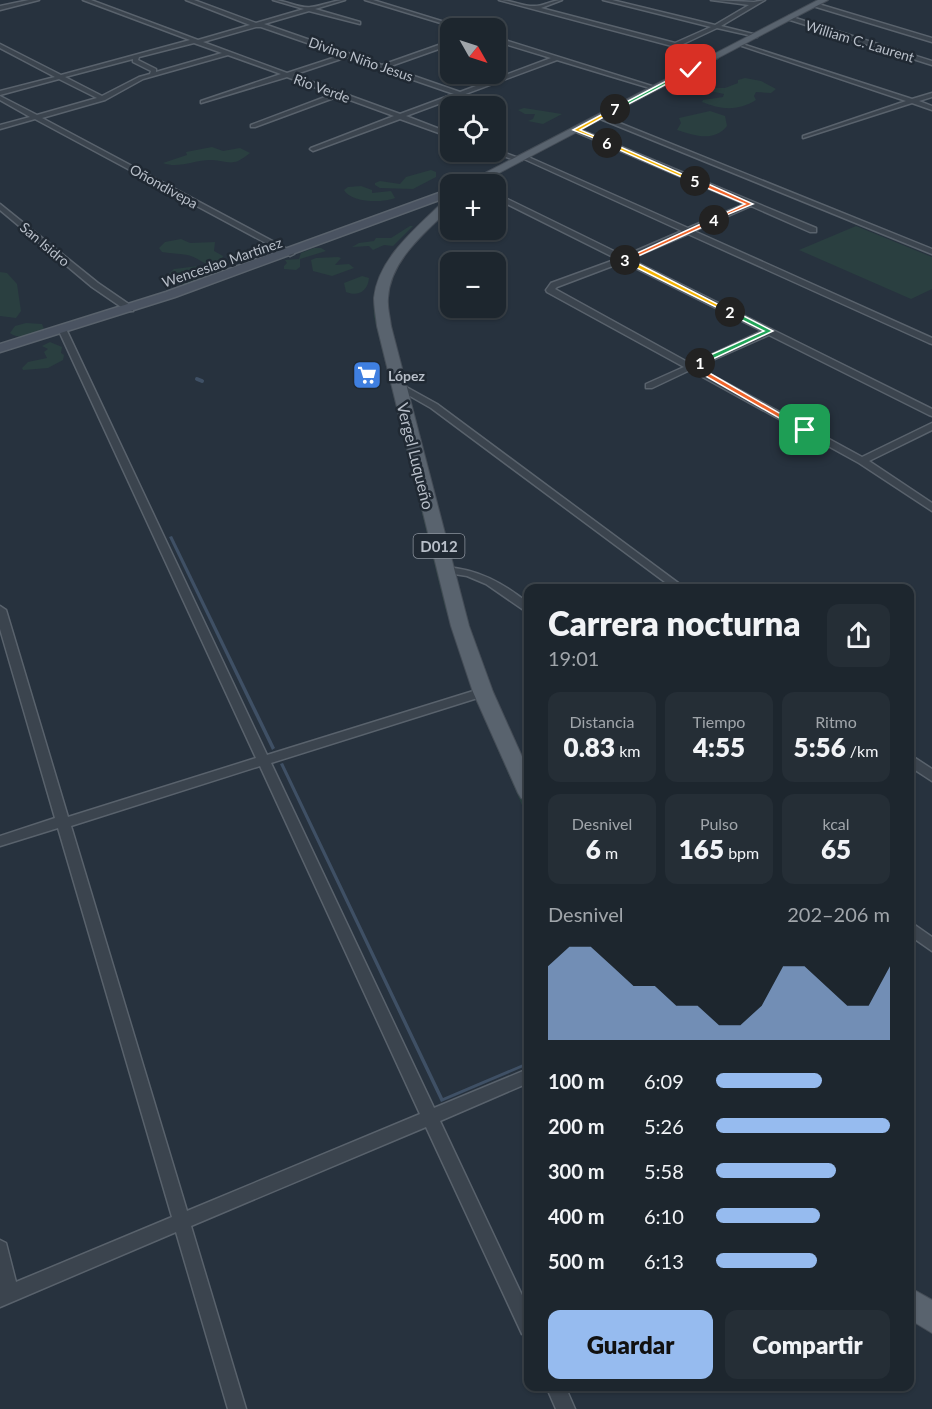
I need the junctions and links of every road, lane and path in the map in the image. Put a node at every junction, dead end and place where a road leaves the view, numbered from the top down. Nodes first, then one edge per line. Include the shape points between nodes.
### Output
1 (36, 0) edge
2 (86, 0) edge
3 (202, 0) edge
4 (276, 0) edge
5 (342, 0) edge
6 (368, 0) edge
7 (502, 0) edge
8 (559, 0) edge
9 (606, 0) edge
10 (714, 0) edge
11 (762, 0) edge
12 (192, 1) edge
13 (820, 2) edge
14 (755, 4) junction
15 (536, 8) junction
16 (0, 9) edge
17 (311, 10) junction
18 (789, 18) junction
19 (440, 22) edge
20 (358, 23) dead end
21 (260, 25) junction
22 (715, 27) junction
23 (754, 36) junction
24 (932, 40) edge
25 (195, 42) junction
26 (506, 42) edge
27 (741, 44) junction
28 (676, 45) junction
29 (0, 46) edge
30 (440, 47) edge
31 (227, 53) junction
32 (347, 55) junction
33 (137, 56) junction
34 (717, 56) junction
35 (556, 58) junction
36 (932, 63) edge
37 (382, 67) junction
38 (152, 75) junction
39 (285, 75) junction
40 (61, 77) junction
41 (655, 88) junction
42 (0, 93) edge
43 (338, 94) junction
44 (460, 94) junction
45 (932, 95) edge
46 (0, 98) edge
47 (102, 99) junction
48 (203, 102) dead end
49 (913, 102) junction
50 (932, 108) edge
51 (400, 116) junction
52 (39, 117) junction
53 (600, 117) junction
54 (253, 126) dead end
55 (0, 127) edge
56 (576, 130) junction
57 (440, 131) edge
58 (804, 137) dead end
59 (312, 149) dead end
60 (506, 154) edge
61 (522, 158) junction
62 (491, 174) edge
63 (440, 196) edge
64 (506, 200) edge
65 (750, 204) junction
66 (0, 206) edge
67 (440, 211) edge
68 (813, 230) dead end
69 (690, 231) junction
70 (932, 252) edge
71 (290, 254) junction
72 (624, 259) junction
73 (130, 309) junction
74 (63, 331) junction
75 (770, 331) junction
76 (932, 340) edge
77 (0, 348) edge
78 (692, 366) junction
79 (399, 386) junction
80 (649, 386) dead end
81 (932, 413) edge
82 (932, 426) edge
83 (862, 461) junction
84 (932, 508) edge
85 (444, 570) junction
86 (675, 584) edge
87 (524, 606) edge
88 (0, 610) edge
89 (483, 692) junction
90 (263, 761) junction
91 (914, 763) edge
92 (932, 776) edge
93 (524, 784) edge
94 (63, 823) junction
95 (0, 841) edge
96 (914, 931) edge
97 (932, 945) edge
98 (524, 1078) edge
99 (429, 1118) junction
100 (182, 1222) junction
101 (0, 1249) edge
102 (5, 1296) edge
103 (914, 1305) edge
104 (932, 1318) edge
105 (524, 1320) edge
106 (557, 1391) edge
107 (237, 1409) edge
108 (566, 1409) edge

1 - 16 street
2 - 25 street, Rio Verde
3 - 12 street
4 - 17 street
5 - 17 street
6 - 19 street
7 - 15 street
8 - 15 street
9 - 22 street
10 - 14 street
11 - 14 street
12 - 21 street, Divino Niño Jesus
13 - 18 main road
13 - 24 street
14 - 22 street
15 - 28 street
17 - 20 street
17 - 21 street
18 - 23 main road
18 - 36 street, William C. Laurent
21 - 25 street
21 - 32 street, Divino Niño Jesus
22 - 23 street
22 - 28 street
23 - 27 main road
25 - 31 street, Rio Verde
25 - 33 street
26 - 35 street
27 - 34 main road
27 - 49 street
28 - 34 street
29 - 40 street
30 - 37 street
31 - 38 street
31 - 39 street, Rio Verde
32 - 37 street, Divino Niño Jesus
32 - 39 street
33 - 38 street via 135,61 153,69
33 - 40 street
34 - 41 main road
35 - 41 street
35 - 44 street
37 - 44 street, Divino Niño Jesus
38 - 47 street
39 - 43 street, Rio Verde
39 - 48 street
40 - 42 street
40 - 47 street
41 - 53 main road
43 - 51 street, Rio Verde
43 - 54 street
44 - 51 street
45 - 49 street
46 - 52 street, Oñondivepa
47 - 52 street
49 - 50 street
49 - 58 street
51 - 57 street, Rio Verde
51 - 59 street
52 - 55 street
52 - 71 street, Oñondivepa
53 - 56 main road
53 - 70 street
56 - 61 main road
56 - 65 street
60 - 61 street
61 - 62 main road
61 - 69 street
63 - 71 main road, Wenceslao Martínez
64 - 72 street
65 - 68 street
65 - 69 street
66 - 73 street, San Isidro via 91,282
67 - 79 main road, Vergel Luqueño / D012 via 401,252 386,278 381,301
69 - 72 street
69 - 76 street
71 - 73 main road, Wenceslao Martínez
72 - 75 street
72 - 78 street via 554,285 550,290
73 - 74 main road, Wenceslao Martínez
74 - 77 main road, Wenceslao Martínez
74 - 90 street
75 - 78 street
75 - 81 street
78 - 80 street
78 - 83 street
79 - 85 main road, Vergel Luqueño / D012
79 - 86 street via 434,406
82 - 83 street
83 - 84 street
85 - 87 street via 475,574 495,583
85 - 89 main road, Vergel Luqueño / D012
88 - 94 street
89 - 90 street
89 - 93 main road, Vergel Luqueño / D012
90 - 94 street
90 - 99 street
91 - 92 street
94 - 95 street
94 - 100 street
96 - 97 street
98 - 99 street
99 - 100 street
99 - 105 street
100 - 102 street
100 - 107 street
101 - 102 street
103 - 104 main road
106 - 108 street

